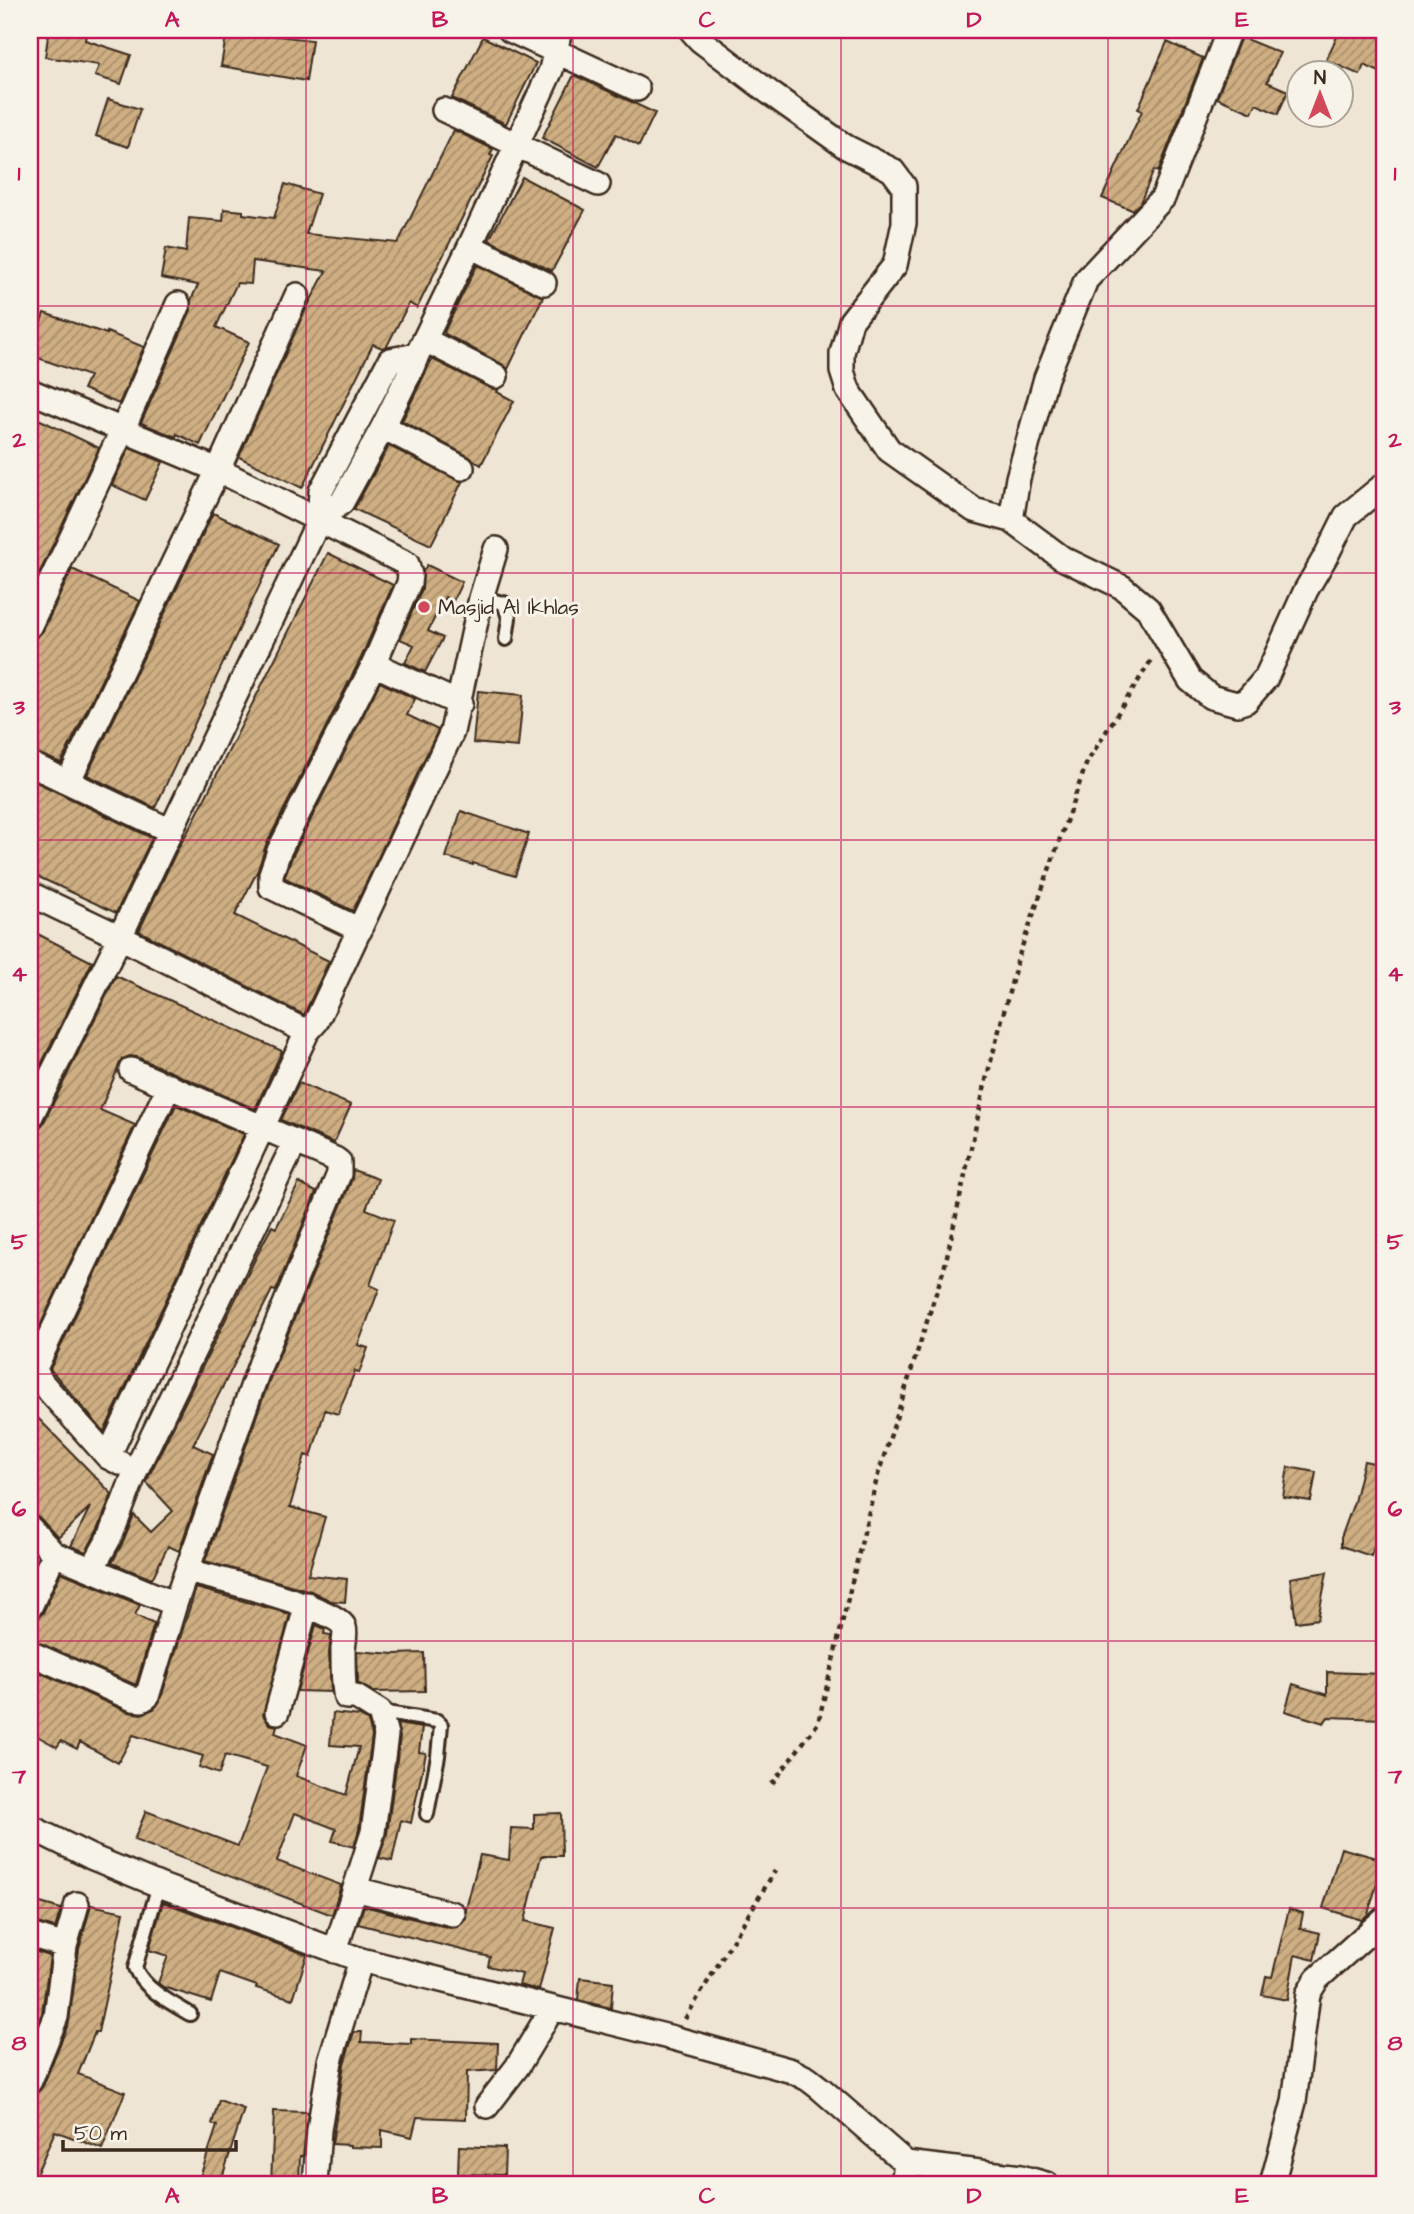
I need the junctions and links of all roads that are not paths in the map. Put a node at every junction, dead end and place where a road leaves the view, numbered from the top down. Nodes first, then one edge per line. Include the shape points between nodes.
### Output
1 (510, 30) edge
2 (691, 30) edge
3 (1229, 30) edge
4 (558, 41) edge
5 (637, 89) dead end
6 (444, 110) dead end
7 (517, 145) junction
8 (598, 184) dead end
9 (470, 246) junction
10 (544, 283) dead end
11 (297, 295) dead end
12 (178, 304) dead end
13 (421, 347) junction
14 (496, 376) dead end
15 (30, 391) edge
16 (383, 428) junction
17 (123, 429) junction
18 (462, 468) dead end
19 (218, 470) junction
20 (1384, 485) edge
21 (319, 520) junction
22 (1011, 520) junction
23 (496, 550) dead end
24 (481, 598) junction
25 (30, 625) edge
26 (506, 639) dead end
27 (374, 664) junction
28 (460, 704) junction
29 (30, 764) edge
30 (68, 782) junction
31 (170, 831) junction
32 (30, 894) edge
33 (360, 930) junction
34 (120, 937) junction
35 (307, 1032) junction
36 (131, 1070) dead end
37 (169, 1086) junction
38 (30, 1118) edge
39 (261, 1131) junction
40 (295, 1142) junction
41 (278, 1177) junction
42 (108, 1457) junction
43 (136, 1470) junction
44 (30, 1528) edge
45 (54, 1554) junction
46 (92, 1569) junction
47 (187, 1570) junction
48 (175, 1604) junction
49 (307, 1604) junction
50 (30, 1607) edge
51 (30, 1653) edge
52 (277, 1712) dead end
53 (380, 1712) junction
54 (427, 1814) dead end
55 (30, 1827) edge
56 (159, 1885) junction
57 (355, 1889) junction
58 (77, 1904) dead end
59 (453, 1914) dead end
60 (1384, 1919) edge
61 (30, 1935) edge
62 (65, 1946) junction
63 (335, 1951) junction
64 (361, 1960) junction
65 (552, 2008) junction
66 (190, 2014) dead end
67 (30, 2081) edge
68 (487, 2106) dead end
69 (905, 2174) edge
70 (315, 2184) edge
71 (1046, 2184) edge
72 (1272, 2184) edge

1 - 4 street
2 - 22 street via 846,147 892,170 904,186 904,223 895,265 851,321 842,353 848,390 889,450 974,510
3 - 22 street via 1163,198 1086,280 1046,378
4 - 5 street
4 - 7 street via 551,70
6 - 7 street
7 - 8 street
7 - 9 street
9 - 10 street
9 - 13 street
11 - 19 street
12 - 17 street
13 - 14 street
13 - 16 street
13 - 21 street via 390,360 321,491
15 - 17 street
16 - 18 street
16 - 21 street via 342,502
17 - 19 street
17 - 25 street
19 - 21 street
19 - 30 street
20 - 22 street via 1346,516 1266,678 1246,701 1237,704 1211,697 1190,680 1148,608 1122,587 1062,558
21 - 27 street via 407,564 409,583
21 - 31 street
23 - 24 street
24 - 26 lane via 504,603 509,618
24 - 28 street
27 - 28 street
27 - 33 street via 271,874 271,887
28 - 33 street via 452,732
29 - 30 street
30 - 31 street
31 - 34 street
32 - 34 street
33 - 35 street
34 - 35 street
34 - 38 street
35 - 39 street
36 - 37 street
37 - 39 street
37 - 42 street via 36,1366 42,1383
39 - 40 street
39 - 41 street
39 - 42 street
40 - 41 street
40 - 47 street via 335,1158 339,1174 260,1365
41 - 43 street
42 - 43 street
43 - 46 street via 111,1535
44 - 45 street
45 - 46 street
45 - 50 street
46 - 48 street
47 - 48 street
47 - 49 street
48 - 51 street via 150,1690 142,1700
49 - 52 street
49 - 53 street via 340,1620 345,1628 346,1697
53 - 54 lane via 441,1725
53 - 57 street via 386,1735 373,1832
55 - 56 street
56 - 63 street
56 - 66 lane via 135,1968 143,1981
57 - 59 street
57 - 63 street
58 - 62 street
60 - 72 street via 1317,1979 1308,1994 1294,2102
61 - 62 street
62 - 67 street via 56,2017
63 - 64 street
64 - 65 street
64 - 70 street via 330,2062
65 - 68 street
65 - 69 street via 792,2071 808,2079
69 - 71 street via 1021,2177

